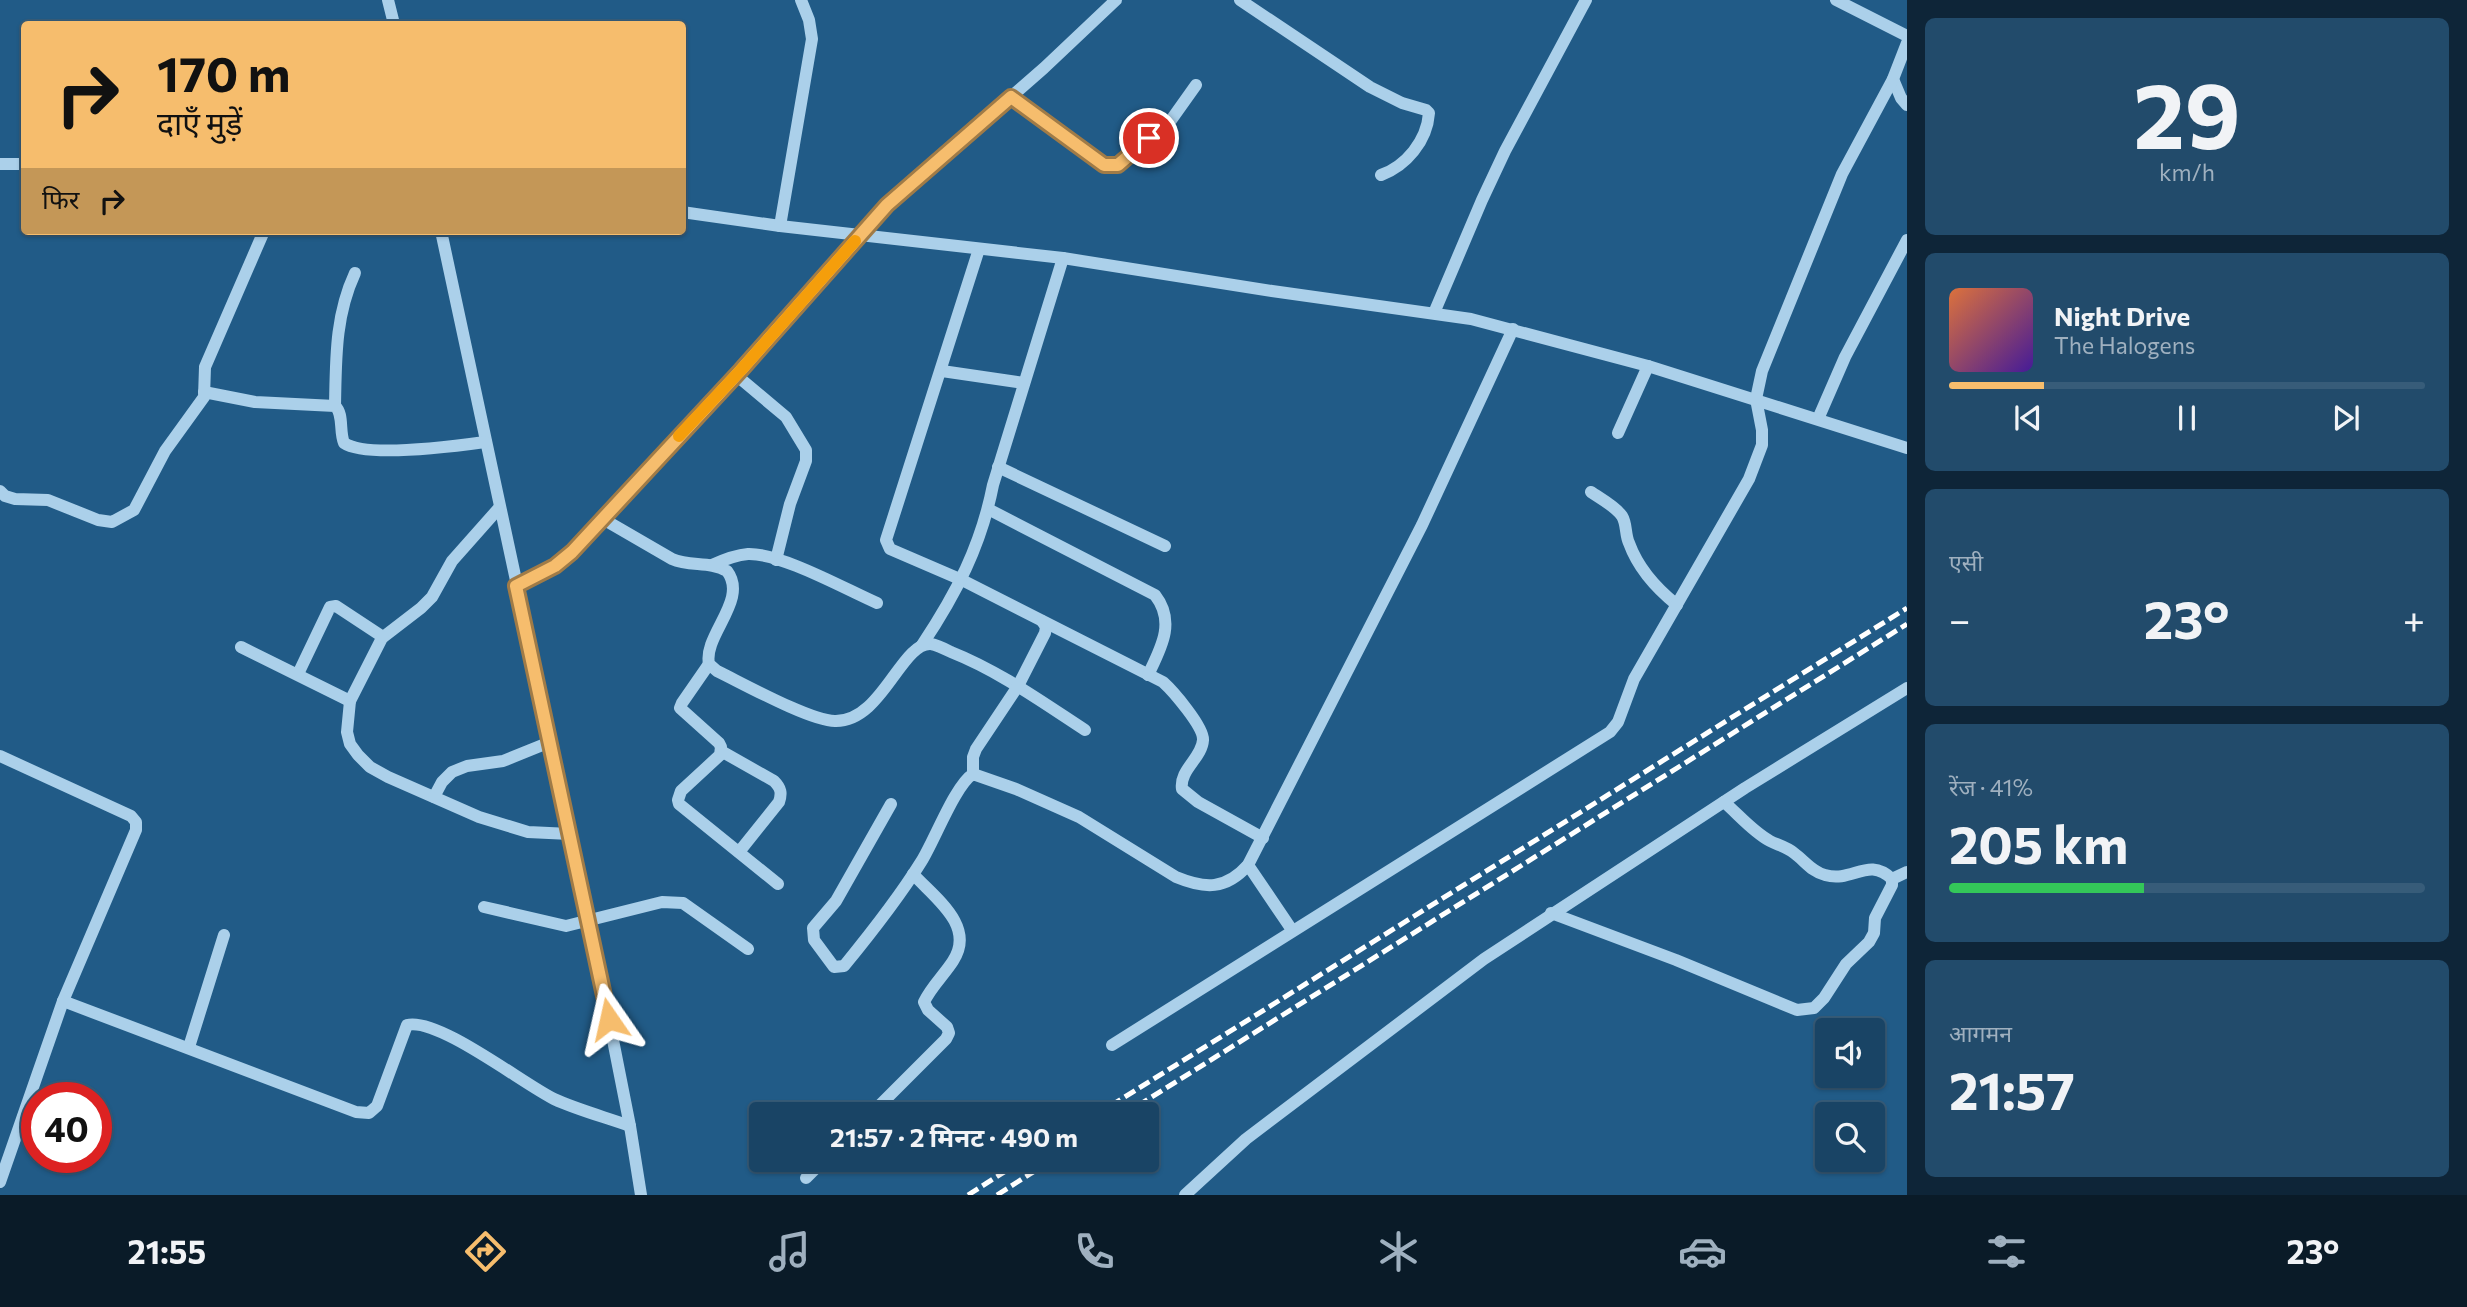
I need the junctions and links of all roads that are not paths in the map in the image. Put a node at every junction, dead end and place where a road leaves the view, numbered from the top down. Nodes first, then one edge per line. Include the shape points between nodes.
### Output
1 (388, 0) edge
2 (801, 0) edge
3 (1116, 0) edge
4 (1240, 0) edge
5 (1586, 0) edge
6 (1836, 0) edge
7 (393, 21) edge
8 (1907, 36) edge
9 (1907, 43) edge
10 (1893, 79) junction
11 (1196, 85) dead end
12 (1011, 97) junction
13 (1907, 105) edge
14 (0, 164) edge
15 (21, 164) edge
16 (1381, 176) dead end
17 (686, 213) edge
18 (780, 226) junction
19 (861, 234) junction
20 (262, 235) edge
21 (442, 235) edge
22 (1907, 240) edge
23 (979, 249) junction
24 (1063, 258) junction
25 (355, 273) dead end
26 (1434, 313) junction
27 (1513, 329) junction
28 (1648, 366) junction
29 (942, 371) junction
30 (736, 375) junction
31 (1024, 383) junction
32 (204, 392) junction
33 (1756, 399) junction
34 (335, 406) junction
35 (1818, 419) junction
36 (1618, 433) dead end
37 (485, 442) junction
38 (1907, 448) edge
39 (998, 467) junction
40 (0, 491) edge
41 (1591, 492) dead end
42 (499, 508) junction
43 (988, 509) junction
44 (603, 519) junction
45 (1165, 546) dead end
46 (776, 560) junction
47 (712, 565) junction
48 (962, 580) junction
49 (516, 586) junction
50 (877, 603) dead end
51 (1677, 605) junction
52 (1042, 621) junction
53 (383, 637) junction
54 (922, 645) junction
55 (241, 647) dead end
56 (709, 664) junction
57 (298, 674) junction
58 (1148, 675) junction
59 (1018, 686) junction
60 (1907, 688) edge
61 (351, 701) junction
62 (1085, 730) dead end
63 (550, 742) junction
64 (721, 751) junction
65 (0, 756) edge
66 (973, 774) junction
67 (433, 797) junction
68 (1724, 802) junction
69 (891, 804) dead end
70 (570, 834) junction
71 (1262, 838) junction
72 (738, 852) junction
73 (1248, 865) junction
74 (1907, 872) edge
75 (913, 874) junction
76 (1892, 879) junction
77 (778, 884) dead end
78 (484, 907) dead end
79 (1551, 913) junction
80 (589, 922) junction
81 (1292, 930) junction
82 (224, 935) dead end
83 (748, 949) dead end
84 (63, 1001) junction
85 (1112, 1045) dead end
86 (189, 1047) junction
87 (883, 1102) edge
88 (630, 1126) junction
89 (812, 1172) edge
90 (806, 1178) dead end
91 (0, 1182) edge
92 (641, 1195) edge
93 (1185, 1195) edge

1 - 7 street
2 - 18 street via 811,38
3 - 12 street
4 - 16 street via 1370,87 1426,110 1429,121 1419,143 1401,165
5 - 26 street via 1505,151
6 - 8 street
9 - 10 street
10 - 13 street
10 - 33 street via 1818,229 1774,338
11 - 12 street via 1164,130 1142,142 1118,165 1110,166
12 - 19 street via 887,205
14 - 15 street
17 - 18 street
18 - 19 street
19 - 23 street
19 - 30 street
20 - 32 street via 205,368
21 - 37 street
22 - 35 street
23 - 24 street
23 - 29 street
24 - 26 street
24 - 31 street
25 - 34 street via 341,308
26 - 27 street
27 - 28 street
27 - 71 street via 1422,525
28 - 33 street
28 - 36 street
29 - 31 street
29 - 48 street via 886,540 890,549
30 - 44 street
30 - 46 street via 786,417 806,450
31 - 39 street
32 - 34 street via 255,402
32 - 40 street via 134,510 124,518 98,520 48,500 15,499
33 - 35 street
33 - 51 street via 1762,444 1749,479
34 - 37 street via 340,411 341,436 349,446 406,450
35 - 38 street
37 - 42 street
39 - 43 street
39 - 45 street
41 - 51 street via 1624,518 1630,546 1641,566
42 - 49 street
42 - 53 street via 452,561 432,597
43 - 48 street
43 - 58 street via 1155,596 1167,624
44 - 47 street via 680,563
44 - 49 street via 555,566
46 - 47 street via 745,554
46 - 50 street
47 - 56 street via 727,571 732,589
48 - 52 street
48 - 54 street
49 - 63 street
51 - 81 street via 1634,679 1610,732
52 - 58 street
52 - 59 street via 1045,633
53 - 57 street via 336,606 330,607
53 - 61 street
54 - 56 street via 871,705 837,722 808,714
54 - 59 street via 932,644 966,658
55 - 57 street
56 - 64 street via 680,708 719,743
57 - 61 street
58 - 71 street via 1168,687 1202,733 1201,747 1182,779 1186,794
59 - 62 street
59 - 66 street via 976,749
60 - 68 street
61 - 67 street via 347,732 358,755 370,767
63 - 67 street via 503,761 452,772
63 - 70 street
64 - 72 street via 681,791 678,800
64 - 72 street via 780,788 779,802
65 - 84 street via 136,822
66 - 73 street via 1079,817 1193,884 1215,886
66 - 75 street
67 - 70 street via 528,832
68 - 76 street via 1768,840 1788,849 1816,872 1847,876 1872,868
68 - 79 street
69 - 75 street via 836,901 813,928 814,940 834,967 844,966
70 - 80 street
71 - 73 street
72 - 77 street
73 - 81 street
74 - 76 street
75 - 87 street via 957,921 960,935 955,958 924,1002 949,1033
76 - 79 street via 1871,939 1846,964 1825,998 1806,1010
78 - 80 street via 559,925
79 - 93 street via 1246,1139
80 - 83 street via 662,902 683,903
80 - 88 street
81 - 85 street
82 - 86 street
84 - 86 street
84 - 91 street
86 - 88 street via 369,1114 377,1106 403,1033 414,1023 465,1045 553,1098
88 - 92 street
89 - 90 street

